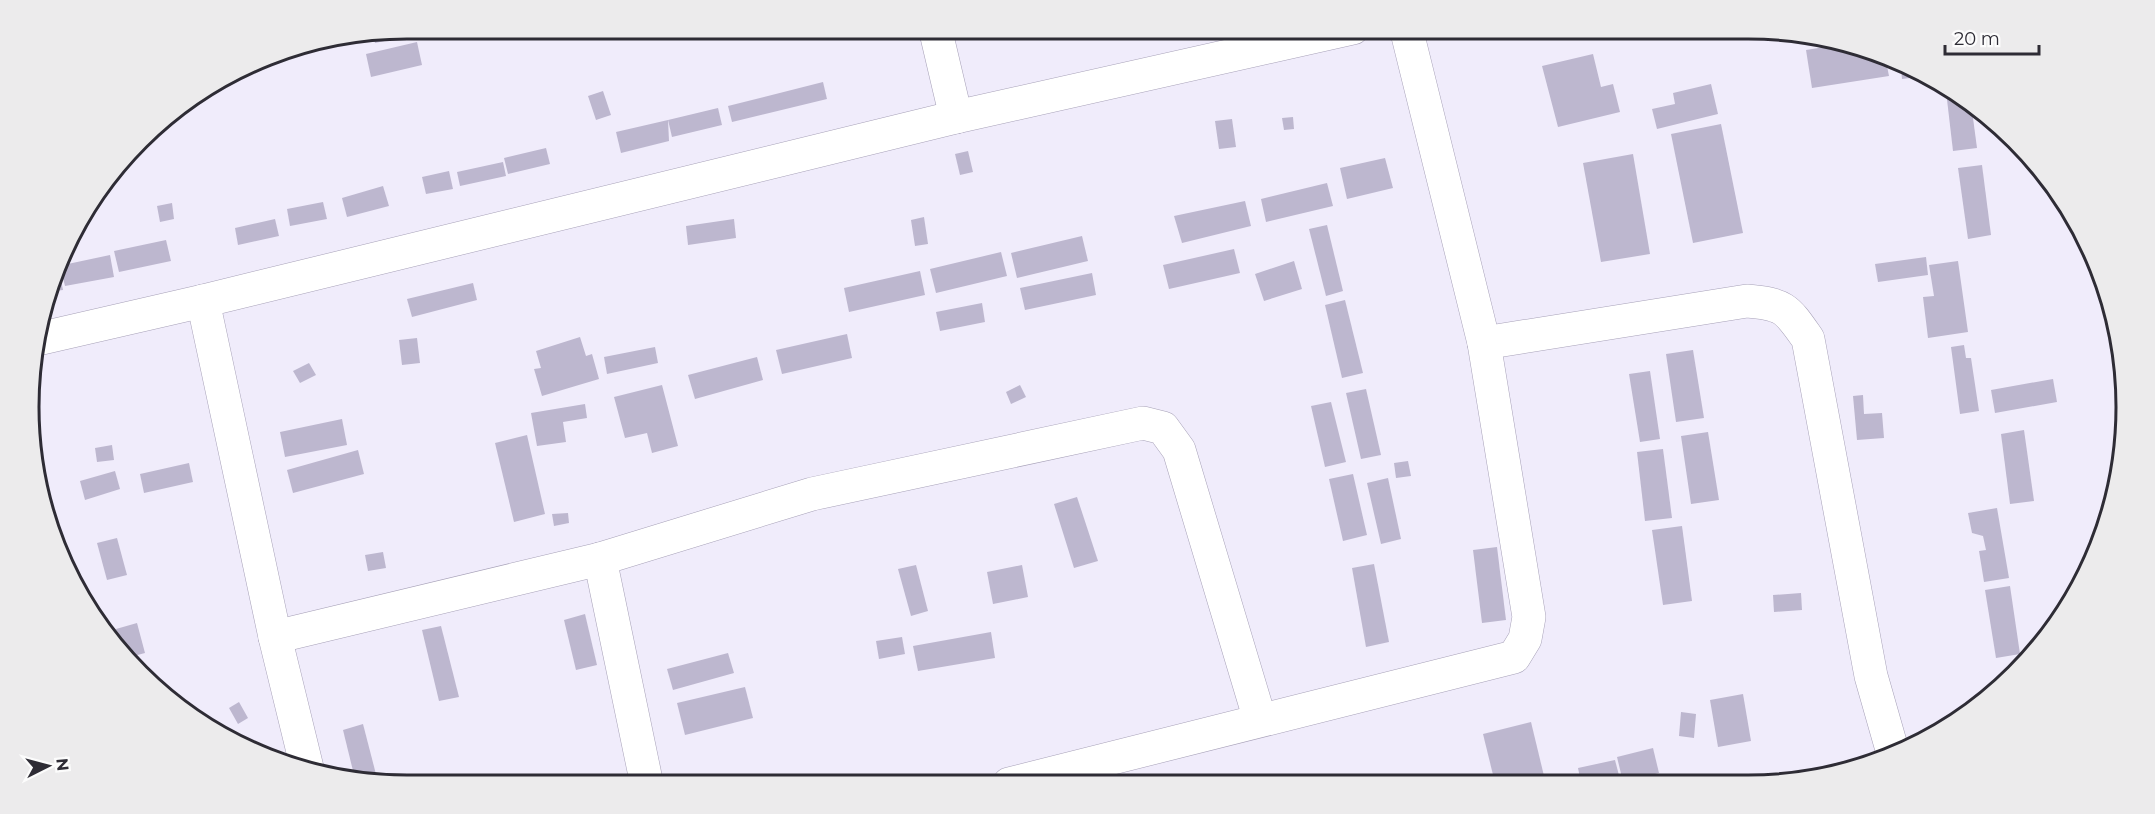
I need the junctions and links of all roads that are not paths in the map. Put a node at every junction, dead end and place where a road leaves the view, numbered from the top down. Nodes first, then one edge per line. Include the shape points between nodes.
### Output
1 (938, 39) edge
2 (1304, 39) edge
3 (1409, 39) edge
4 (956, 117) junction
5 (203, 301) junction
6 (46, 337) edge
7 (1484, 343) junction
8 (600, 559) junction
9 (275, 638) junction
10 (1260, 720) junction
11 (1891, 746) edge
12 (305, 760) edge
13 (645, 775) edge
14 (1044, 775) edge

1 - 4 street
2 - 4 street
3 - 7 street
4 - 5 street
5 - 6 street
5 - 9 street
7 - 10 street via 1529,617 1524,639 1514,657
7 - 11 street via 1747,301 1772,303 1791,314 1808,339 1870,676
8 - 9 street
8 - 10 street via 812,494 1143,423 1163,428 1179,450
8 - 13 street
9 - 12 street
10 - 14 street

